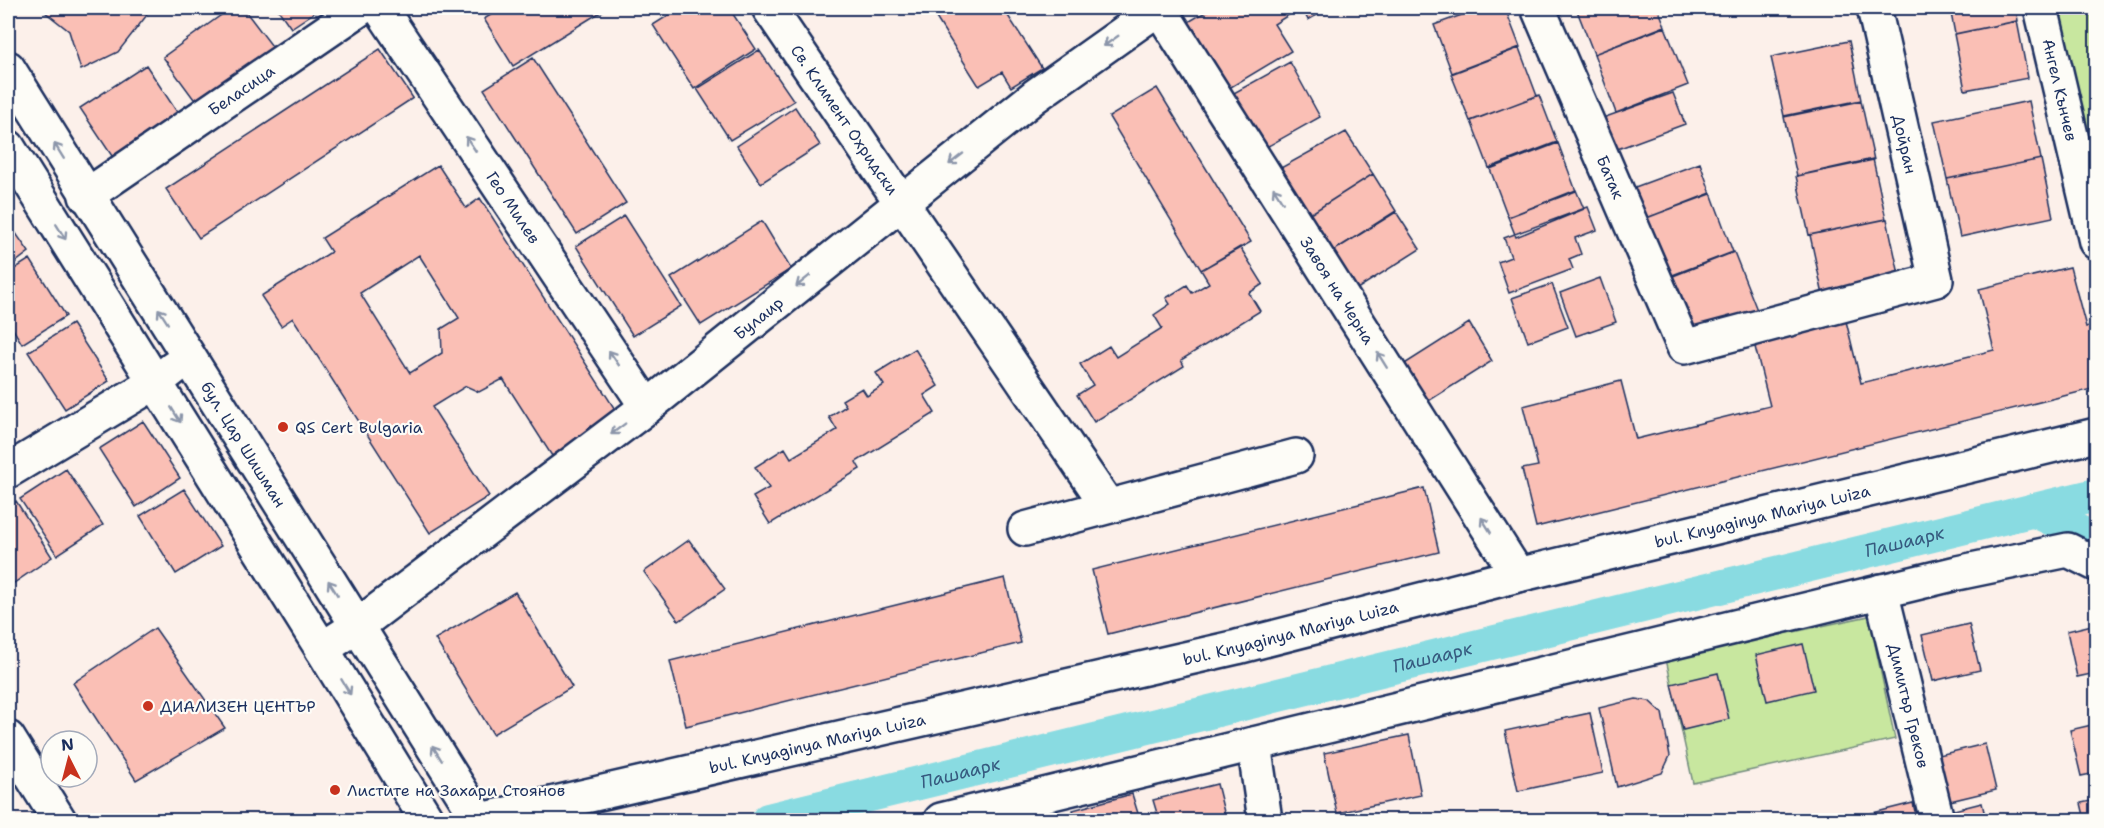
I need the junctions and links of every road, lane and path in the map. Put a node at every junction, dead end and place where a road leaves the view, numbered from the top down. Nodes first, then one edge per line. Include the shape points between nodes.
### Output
1 (361, 8) edge
2 (380, 8) edge
3 (769, 8) edge
4 (1159, 8) edge
5 (1538, 8) edge
6 (1874, 8) edge
7 (2041, 8) edge
8 (8, 68) edge
9 (8, 147) edge
10 (86, 196) junction
11 (901, 202) junction
12 (2097, 242) edge
13 (1936, 280) joint
14 (188, 356) junction
15 (156, 382) junction
16 (647, 407) junction
17 (2097, 435) edge
18 (1296, 456) dead end
19 (8, 471) edge
20 (1108, 506) junction
21 (1025, 530) dead end
22 (2097, 564) edge
23 (1518, 575) junction
24 (1881, 591) junction
25 (356, 627) junction
26 (322, 649) junction
27 (8, 738) edge
28 (1254, 744) junction
29 (59, 820) edge
30 (427, 820) edge
31 (480, 820) edge
32 (940, 820) edge
33 (1265, 820) edge
34 (1937, 820) edge

1 - 10 street, Беласица
16 -> 2 street, Гео Милев
3 - 11 street, Св. Климент Охридски
4 -> 11 street, Булаир via 1035,96
23 -> 4 street, Завоя на Черна
5 - 13 street, Батак via 1684,347
6 - 13 street, Дойран
7 - 12 street, Ангел Кънчев
10 -> 8 street, бул. Цар Шишман
9 -> 15 street
14 -> 10 street, бул. Цар Шишман
11 -> 16 street, Булаир
11 - 20 street, Св. Климент Охридски
14 - 15 street
25 -> 14 street, бул. Цар Шишман
15 - 19 street
15 -> 26 street
16 -> 25 street, Булаир
17 - 23 street, bul. Knyaginya Mariya Luiza
18 - 20 street
20 - 21 street
22 - 24 street via 2068,550
23 - 31 street, bul. Knyaginya Mariya Luiza via 1237,647
24 - 28 street
24 - 34 street, Димитър Греков
25 - 26 street, Булаир
31 -> 25 street, бул. Цар Шишман
26 -> 30 street
27 - 29 street
28 - 32 street
28 - 33 street

